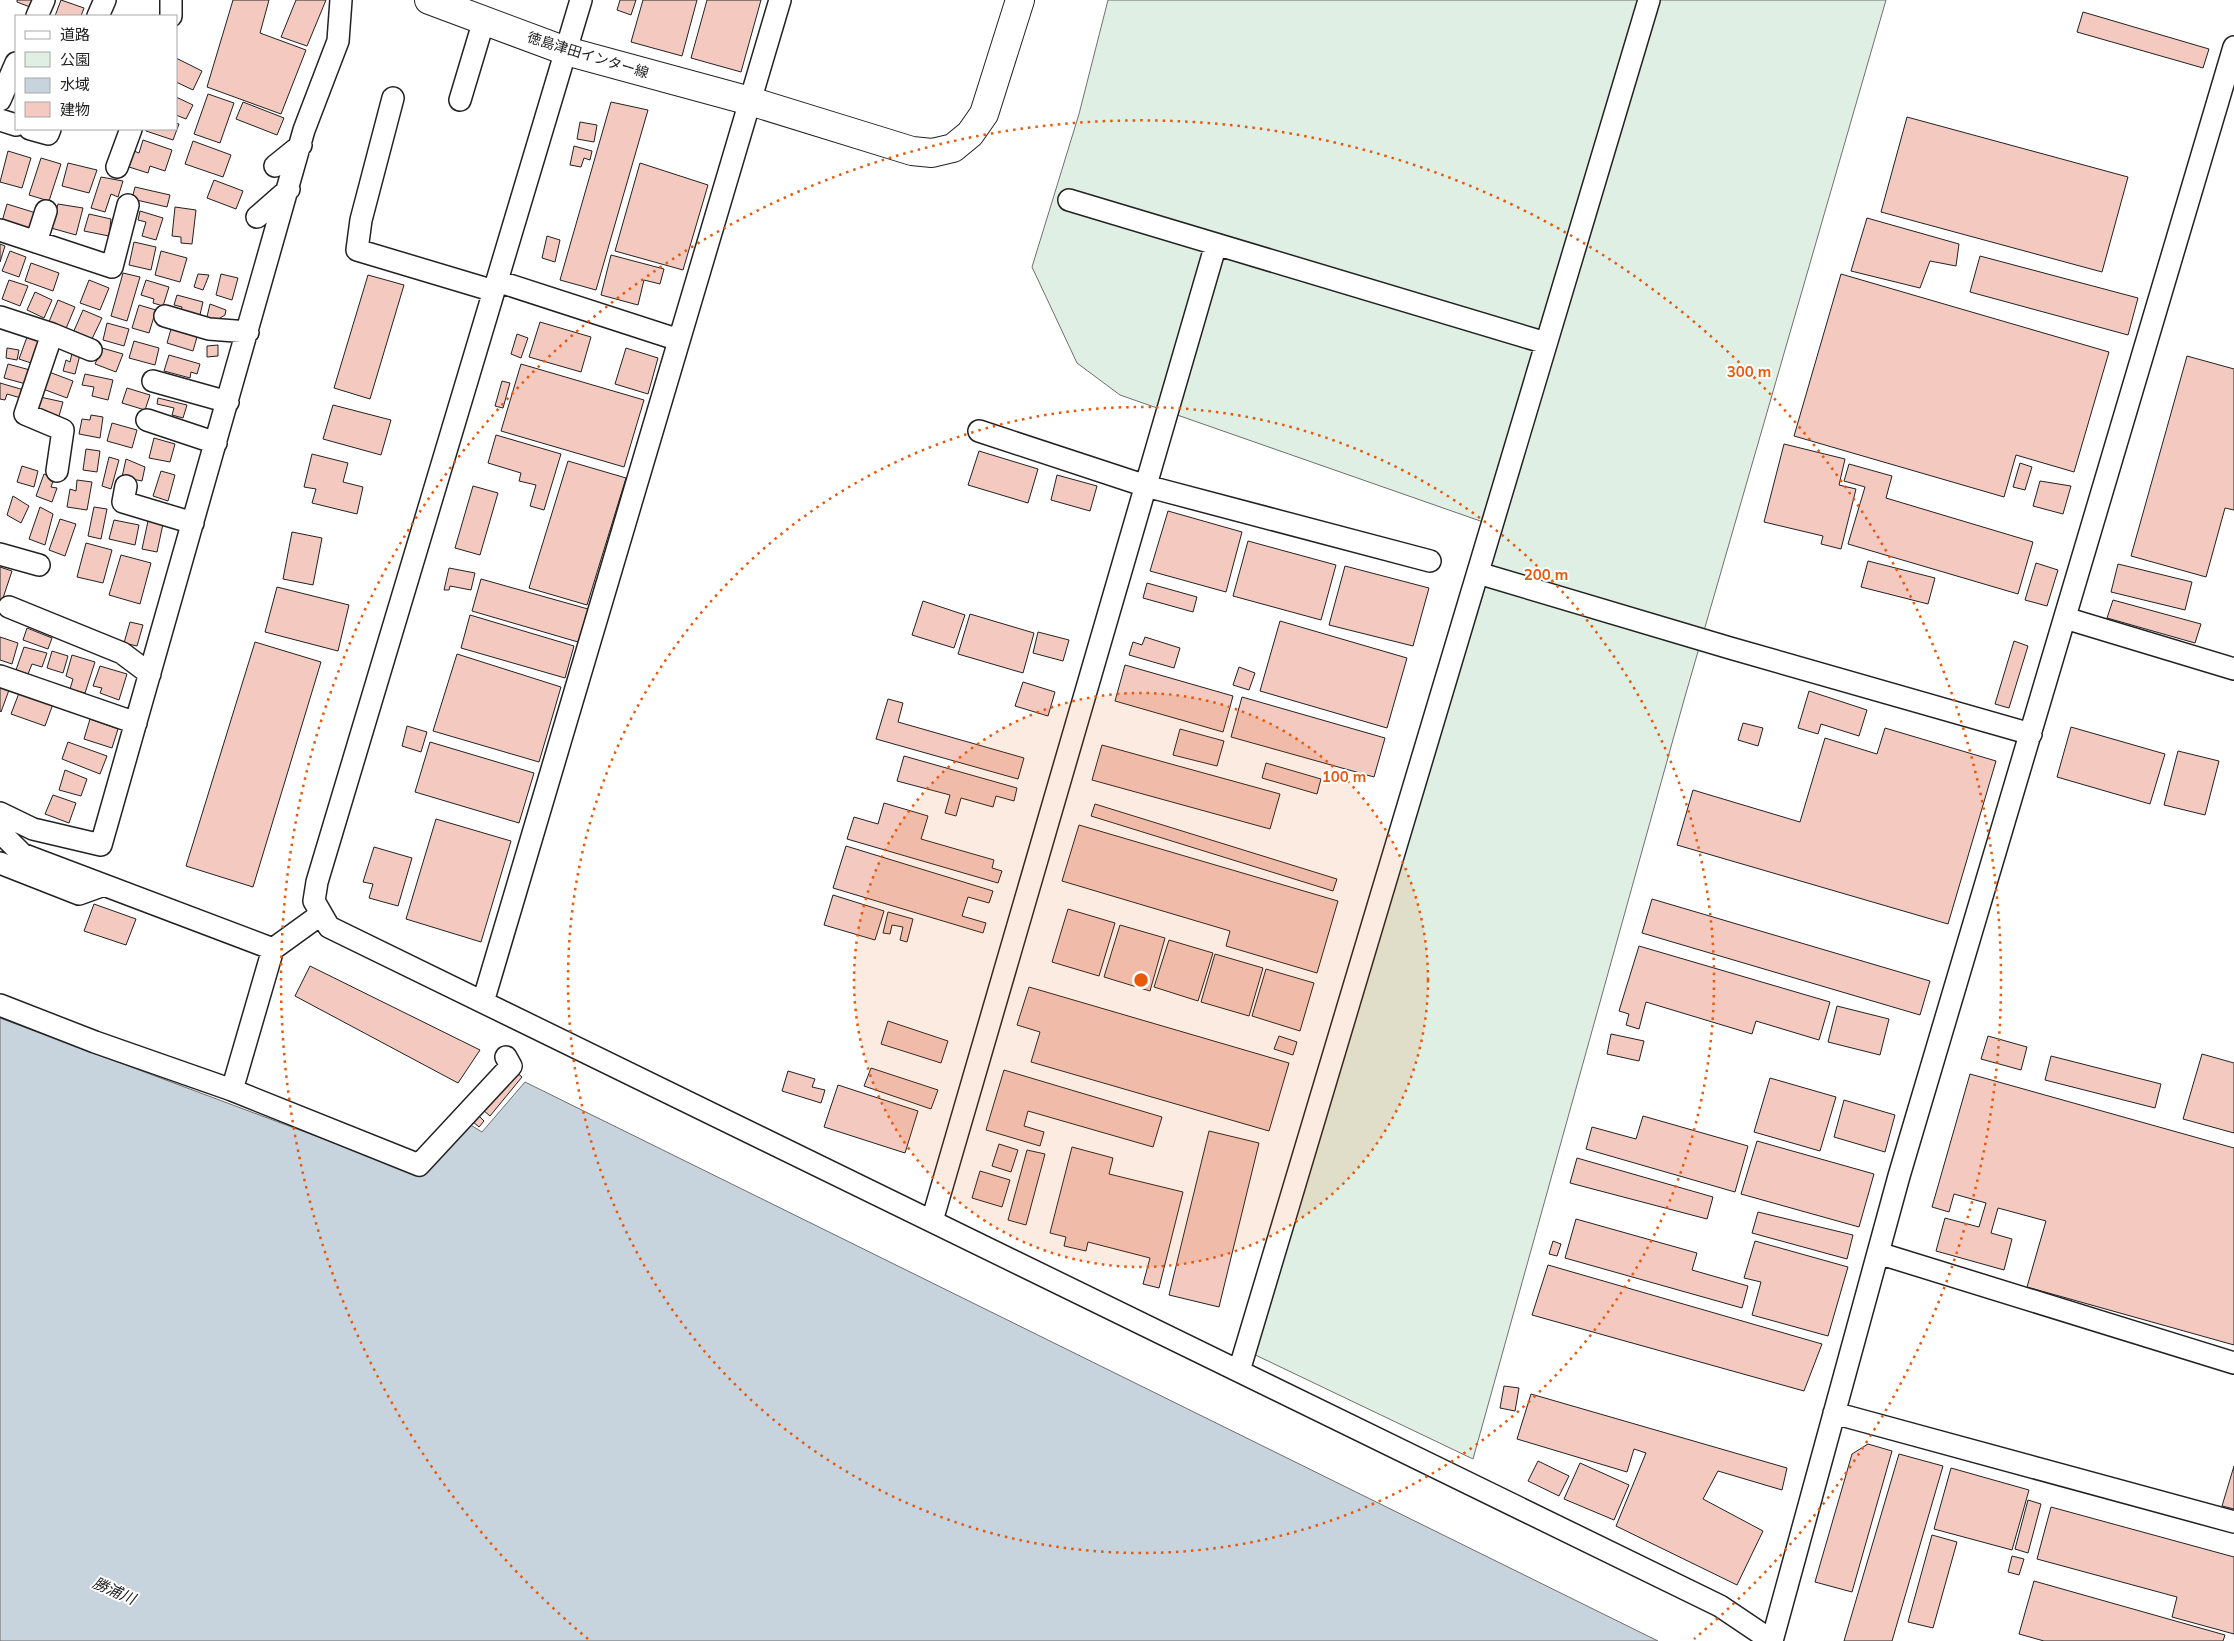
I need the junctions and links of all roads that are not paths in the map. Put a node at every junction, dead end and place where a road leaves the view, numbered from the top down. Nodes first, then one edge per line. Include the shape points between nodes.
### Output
1 (44, 0) edge
2 (105, 0) edge
3 (172, 0) edge
4 (341, 0) edge
5 (430, 0) edge
6 (581, 0) edge
7 (780, 0) edge
8 (1020, 0) edge
9 (1649, 0) edge
10 (37, 15) edge
11 (98, 15) edge
12 (171, 15) edge
13 (484, 20) junction
14 (2234, 47) edge
15 (566, 51) junction
16 (15, 65) edge
17 (393, 98) dead end
18 (0, 100) edge
19 (460, 100) dead end
20 (750, 101) junction
21 (0, 120) edge
22 (15, 125) edge
23 (34, 130) edge
24 (50, 130) edge
25 (131, 130) edge
26 (301, 145) junction
27 (275, 166) dead end
28 (117, 168) dead end
29 (289, 189) junction
30 (1069, 200) dead end
31 (128, 205) dead end
32 (46, 211) dead end
33 (257, 217) dead end
34 (0, 230) edge
35 (36, 242) junction
36 (1216, 244) junction
37 (495, 286) junction
38 (165, 316) dead end
39 (0, 317) edge
40 (248, 332) junction
41 (52, 334) junction
42 (679, 340) junction
43 (1546, 343) junction
44 (91, 350) dead end
45 (153, 381) dead end
46 (228, 402) junction
47 (147, 420) dead end
48 (979, 431) dead end
49 (216, 443) junction
50 (59, 472) dead end
51 (1146, 486) junction
52 (122, 501) dead end
53 (193, 523) junction
54 (0, 554) edge
55 (1430, 561) dead end
56 (39, 565) dead end
57 (1478, 573) junction
58 (10, 607) dead end
59 (2065, 618) junction
60 (2234, 669) edge
61 (150, 674) junction
62 (0, 676) edge
63 (136, 723) junction
64 (2031, 734) junction
65 (0, 813) edge
66 (3, 835) edge
67 (0, 861) edge
68 (104, 885) junction
69 (320, 915) junction
70 (273, 949) junction
71 (483, 1002) junction
72 (0, 1004) edge
73 (506, 1057) dead end
74 (232, 1090) junction
75 (932, 1221) junction
76 (1878, 1252) junction
77 (2234, 1363) edge
78 (1239, 1371) junction
79 (1834, 1413) junction
80 (2234, 1522) edge
81 (1772, 1641) edge

1 - 10 street
2 - 11 street
3 - 12 street
4 - 26 street via 338,41
5 - 13 main road, 徳島津田インター線
6 - 15 street
7 - 20 street
8 - 20 main road, 徳島津田インター線 via 984,114 970,134 953,148 932,154 912,151
9 - 43 street
13 - 15 main road, 徳島津田インター線
13 - 19 street
14 - 59 street
15 - 20 main road, 徳島津田インター線
15 - 37 street
16 - 18 street
17 - 37 street via 361,220 357,250
20 - 42 street
21 - 22 street
23 - 24 street via 48,134
25 - 28 street
26 - 27 street
26 - 29 street
29 - 33 street
29 - 40 street
30 - 36 street
31 - 35 street via 112,267
32 - 35 street
34 - 35 street
36 - 43 street
36 - 51 street
37 - 42 street
37 - 69 street via 317,882 314,901
38 - 40 street via 209,329
39 - 41 street
40 - 46 street
41 - 44 street
41 - 50 street via 17,410 63,430
42 - 71 street
43 - 57 street
45 - 46 street
46 - 49 street
47 - 49 street
48 - 51 street
49 - 53 street
51 - 55 street
51 - 75 street
52 - 53 street
53 - 61 street
54 - 56 street
57 - 64 street
57 - 78 street
58 - 61 street via 122,653
59 - 60 street
59 - 64 street
61 - 63 street
62 - 63 street
63 - 65 street via 101,845 33,829
64 - 76 street
66 - 67 street
66 - 68 street via 22,854
67 - 68 street via 79,894
68 - 70 street
69 - 70 street
69 - 71 street via 328,927
70 - 74 street
71 - 75 street
72 - 74 street via 95,1042
73 - 74 street via 511,1066 419,1165
75 - 78 street
76 - 77 street
76 - 79 street
78 - 81 street via 1720,1606
79 - 80 street
79 - 81 street

